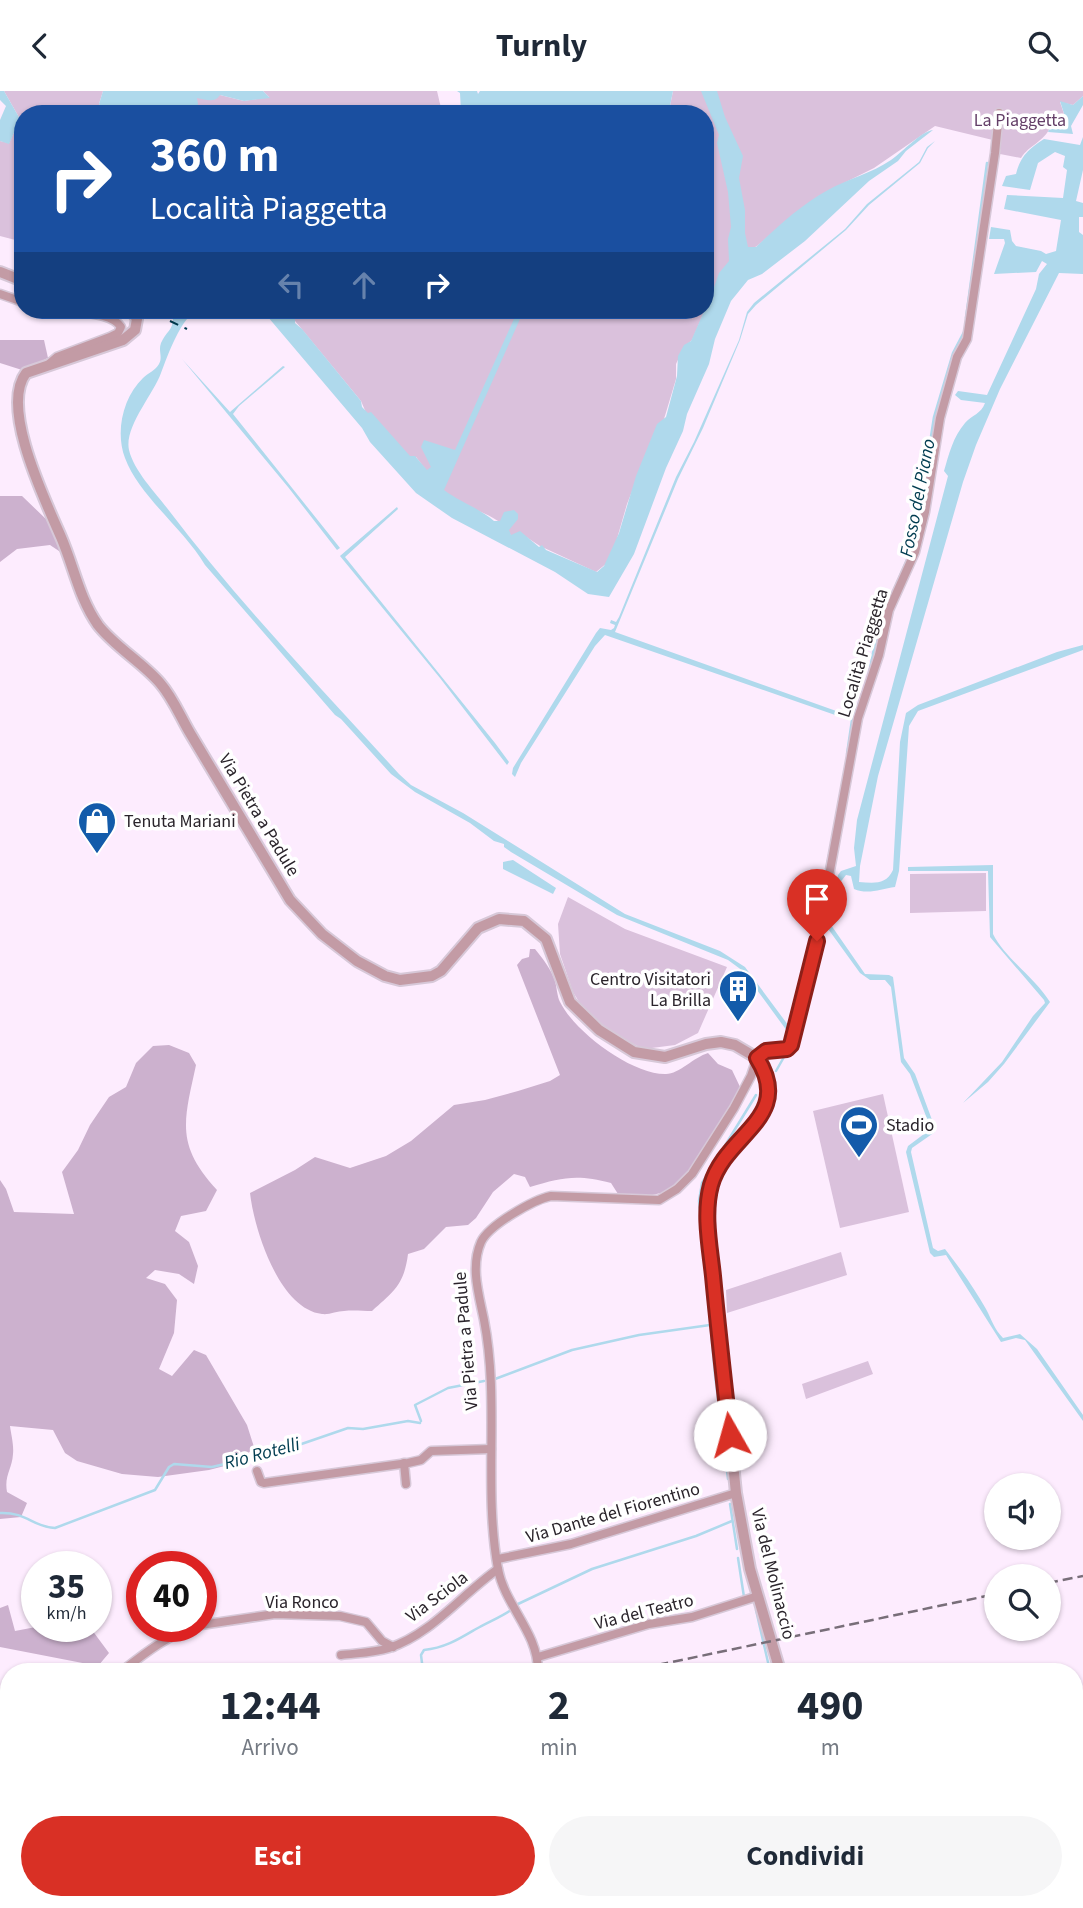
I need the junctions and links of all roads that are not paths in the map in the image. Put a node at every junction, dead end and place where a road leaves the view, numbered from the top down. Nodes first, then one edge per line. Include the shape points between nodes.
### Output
1 (999, 113) dead end
2 (111, 319) edge
3 (136, 319) edge
4 (47, 366) junction
5 (6, 403) dead end
6 (16, 455) dead end
7 (757, 1058) junction
8 (491, 1449) junction
9 (404, 1463) junction
10 (257, 1471) dead end
11 (407, 1484) dead end
12 (736, 1493) junction
13 (498, 1564) junction
14 (758, 1596) junction
15 (217, 1622) edge
16 (163, 1642) edge
17 (393, 1647) junction
18 (341, 1655) dead end
19 (538, 1657) junction
20 (133, 1663) edge
21 (538, 1663) edge
22 (779, 1663) edge

1 - 7 street, Località Piaggetta via 967,339 957,357 940,418 915,552 889,610 858,718 817,941 793,1035 787,1049 766,1051
2 - 4 street via 121,327 118,333 57,356
3 - 4 street via 135,330 123,340
4 - 5 street via 16,379
6 - 7 street, Via Pietra a Padule via 60,535 84,604 100,628 161,684 290,900 322,934 357,961 400,980 441,971 478,928 499,919 524,921 546,939 569,1002 599,1030 634,1052 665,1057 721,1042
7 - 8 street, Via Pietra a Padule via 734,1108 692,1174 659,1200 551,1196 539,1199 482,1240 476,1279 491,1377
7 - 12 street, Via del Molinaccio via 770,1086 768,1100 762,1115 717,1169 708,1208
8 - 9 street via 431,1451 421,1460
8 - 13 street, Via Pietra a Padule
9 - 10 street via 264,1482
9 - 11 street
12 - 13 street, Via Dante del Fiorentino
12 - 14 street, Via del Molinaccio
13 - 17 street, Via Sciola via 421,1630
13 - 19 street, Via Pietra a Padule via 510,1601 527,1627
14 - 19 street, Via del Teatro
14 - 22 street, Via del Molinaccio
15 - 17 street, Via Ronco via 266,1615 340,1616 366,1622
16 - 20 street, Via Ronco
17 - 18 street
19 - 21 street, Via Pietra a Padule

